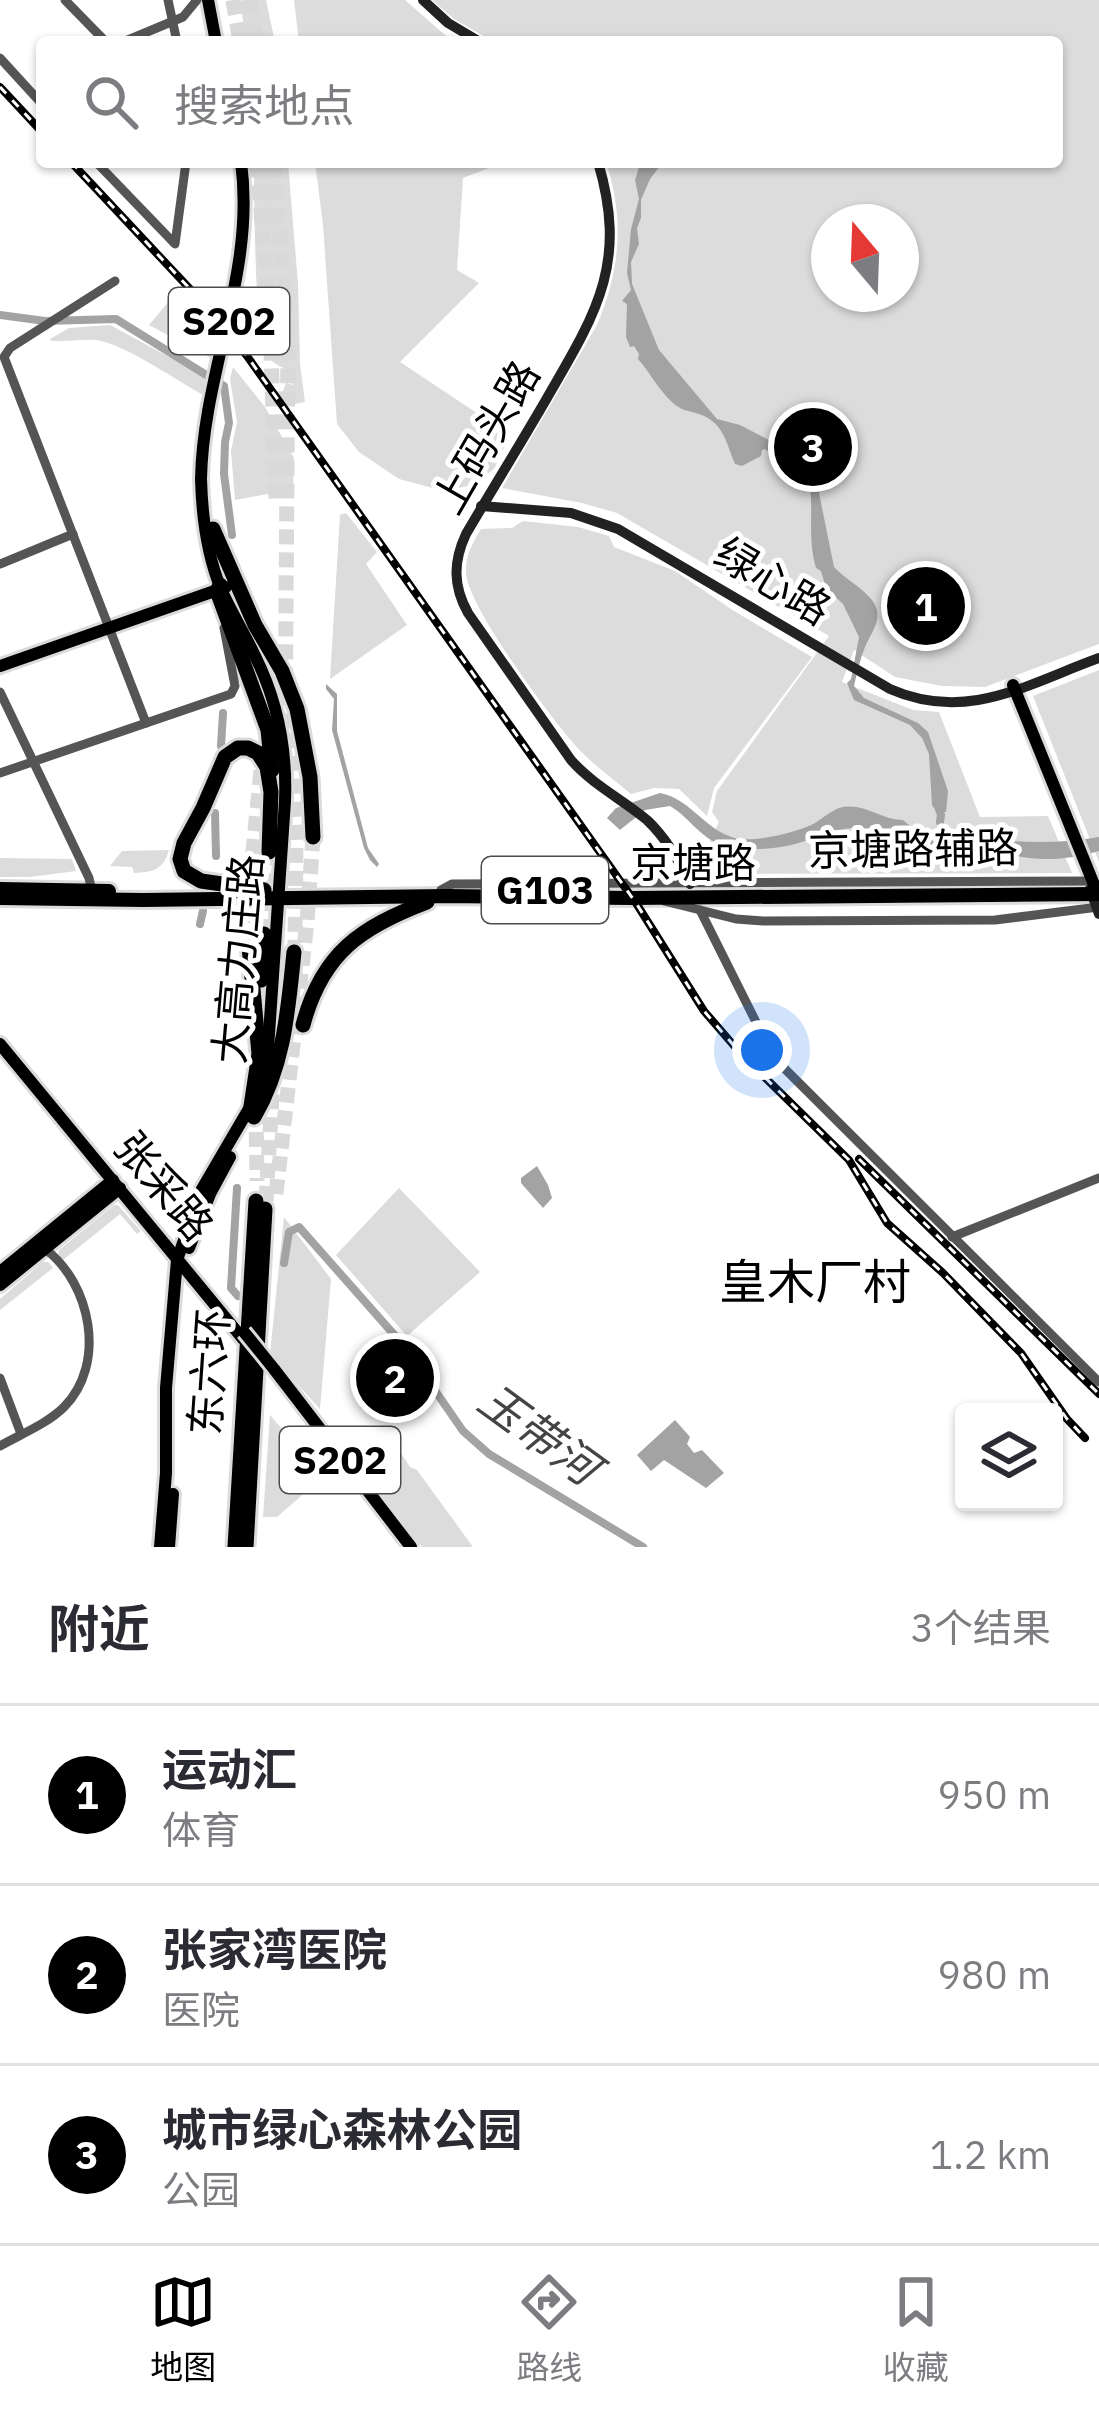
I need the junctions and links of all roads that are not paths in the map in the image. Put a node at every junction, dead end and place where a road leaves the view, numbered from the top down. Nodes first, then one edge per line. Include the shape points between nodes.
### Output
1 (65, 0) edge
2 (170, 0) edge
3 (197, 0) edge
4 (211, 0) edge
5 (419, 0) edge
6 (175, 21) junction
7 (100, 36) edge
8 (138, 36) edge
9 (177, 36) edge
10 (219, 36) edge
11 (458, 36) edge
12 (470, 36) edge
13 (0, 55) edge
14 (36, 92) edge
15 (105, 168) edge
16 (183, 168) edge
17 (243, 168) edge
18 (596, 168) edge
19 (115, 281) dead end
20 (204, 479) junction
21 (481, 503) junction
22 (213, 529) joint
23 (73, 534) junction
24 (0, 564) edge
25 (224, 586) junction
26 (108, 625) junction
27 (1099, 655) edge
28 (0, 663) edge
29 (1010, 689) junction
30 (0, 692) edge
31 (146, 723) junction
32 (33, 762) junction
33 (0, 773) edge
34 (272, 792) junction
35 (313, 837) tunnel mouth
36 (269, 852) tunnel mouth
37 (687, 884) junction
38 (1092, 886) edge
39 (0, 889) edge
40 (441, 890) junction
41 (92, 891) junction
42 (278, 893) junction
43 (479, 896) junction
44 (576, 896) junction
45 (344, 897) junction
46 (0, 898) edge
47 (659, 900) junction
48 (427, 902) junction
49 (463, 902) junction
50 (700, 910) junction
51 (264, 934) tunnel mouth
52 (249, 946) tunnel mouth
53 (295, 952) tunnel mouth
54 (261, 980) dead end
55 (303, 1024) dead end
56 (0, 1041) edge
57 (253, 1112) junction
58 (1099, 1178) edge
59 (116, 1184) junction
60 (952, 1237) junction
61 (45, 1249) junction
62 (180, 1261) junction
63 (0, 1272) edge
64 (0, 1285) edge
65 (0, 1378) edge
66 (1099, 1382) edge
67 (21, 1434) junction
68 (0, 1446) edge
69 (237, 1546) edge
70 (164, 1547) edge
71 (408, 1547) edge

1 - 7 street
2 - 6 street
3 - 6 street
4 - 10 main road
5 - 11 main road
5 - 12 main road
6 - 8 street
6 - 9 street
13 - 14 street
15 - 16 street via 174,240
17 - 20 main road, S202, bridge via 244,239 206,420
18 - 21 main road, 上码头路 via 604,212 601,285
19 - 23 street via 4,356
20 - 22 main road, S202
20 - 25 main road, 大高力庄路 via 209,549
21 - 29 main road, 绿心路 via 571,513 618,529 904,695 956,704
21 - 37 main road, 上码头路 via 451,560 462,614 580,777 646,826
22 - 25 highway
23 - 24 street
23 - 26 street
25 - 26 main road
25 - 31 street via 231,694
25 - 34 highway via 268,730
25 - 35 highway via 282,671 297,709
25 - 42 main road, 大高力庄路 via 283,715 291,785
26 - 28 main road
26 - 31 street
27 - 29 main road, 绿心路
29 - 38 main road
30 - 32 street
31 - 32 street
32 - 33 street
32 - 41 street
34 - 36 highway
34 - 42 highway via 258,753 229,752 180,859 201,881
37 - 38 street, 京塘路辅路
37 - 40 street, 京塘路辅路
38 - 40 highway, 京塘路 / G103
38 - 47 highway, 京塘路 / G103
38 - 50 street, 京塘路辅路 via 1021,918 763,921
39 - 41 highway, 京塘路 / G103
40 - 42 highway, 京塘路 / G103
41 - 42 highway, 京塘路 / G103
42 - 45 highway, 京塘路 / G103
42 - 46 highway, 京塘路 / G103
42 - 57 main road, 大高力庄路 via 271,1068
43 - 44 highway, 京塘路 / G103
43 - 45 highway, 京塘路 / G103
43 - 49 highway
44 - 47 highway, 京塘路 / G103
44 - 49 street
45 - 48 street
47 - 50 street, 京塘路辅路
48 - 49 street
48 - 55 highway via 372,926 341,953 316,984
50 - 60 street via 773,1056
51 - 54 highway
52 - 57 highway via 260,1054
53 - 57 highway via 278,1064
56 - 59 main road, 张采路 / S202
57 - 62 main road, 大高力庄路
58 - 60 street
59 - 61 main road
59 - 62 main road, 张采路 / S202
59 - 63 main road
60 - 66 street
61 - 64 main road
61 - 67 street via 82,1298 86,1363 66,1405
62 - 70 main road, 大高力庄路 via 166,1388
62 - 71 main road, 张采路 / S202, bridge
65 - 67 street
67 - 68 street
69 - 69 highway, 东六环 via 263,1280 265,1202

